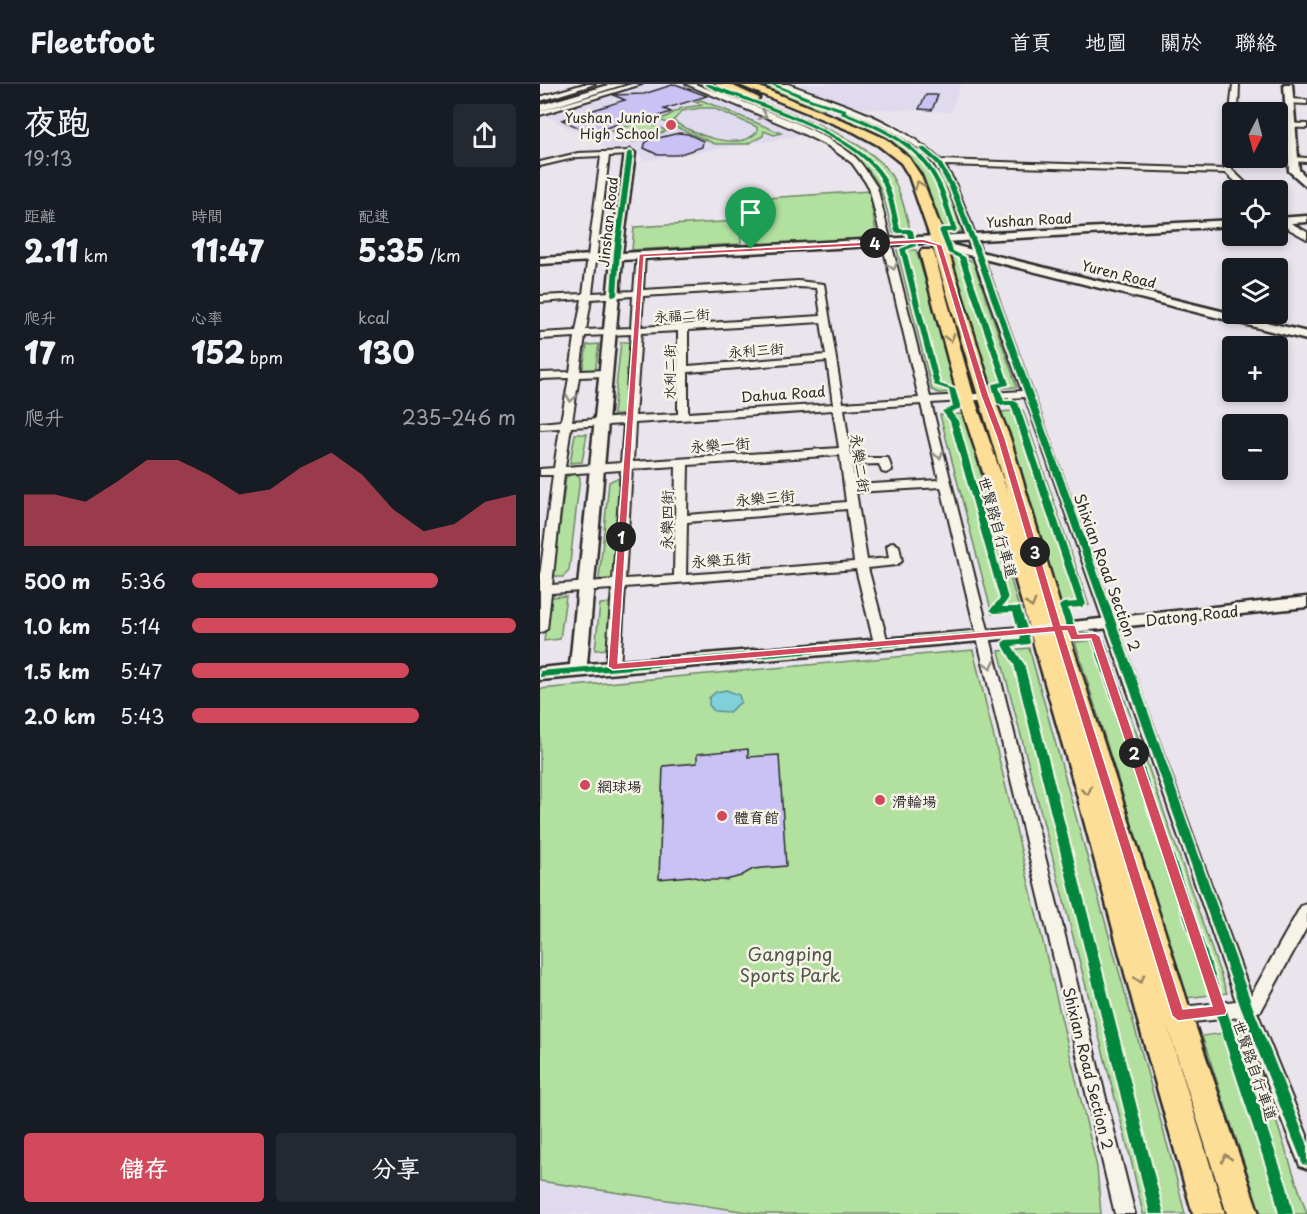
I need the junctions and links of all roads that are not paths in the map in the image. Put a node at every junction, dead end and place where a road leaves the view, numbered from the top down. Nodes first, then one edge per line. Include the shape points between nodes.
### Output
1 (592, 84) edge
2 (608, 84) edge
3 (621, 84) edge
4 (639, 84) edge
5 (689, 84) edge
6 (719, 84) edge
7 (733, 84) edge
8 (742, 84) edge
9 (753, 84) edge
10 (782, 84) edge
11 (1236, 84) edge
12 (1288, 84) edge
13 (540, 99) edge
14 (1290, 101) junction
15 (1235, 102) edge
16 (1307, 102) edge
17 (540, 106) edge
18 (540, 113) edge
19 (816, 117) junction
20 (1290, 125) junction
21 (1307, 126) edge
22 (605, 153) junction
23 (630, 153) joint
24 (1292, 159) junction
25 (1307, 160) edge
26 (938, 162) junction
27 (540, 164) edge
28 (1228, 168) edge
29 (1228, 171) junction
30 (1238, 180) edge
31 (1307, 184) edge
32 (1307, 219) edge
33 (1288, 220) edge
34 (1222, 224) edge
35 (1288, 226) edge
36 (1307, 236) edge
37 (972, 239) junction
38 (887, 242) junction
39 (933, 242) junction
40 (978, 253) junction
41 (641, 255) junction
42 (616, 256) junction
43 (593, 258) junction
44 (540, 261) edge
45 (639, 294) junction
46 (614, 295) junction
47 (587, 296) junction
48 (540, 299) edge
49 (825, 319) junction
50 (683, 328) junction
51 (634, 331) junction
52 (609, 332) junction
53 (581, 334) junction
54 (540, 336) edge
55 (1307, 336) edge
56 (831, 358) junction
57 (683, 369) junction
58 (605, 373) junction
59 (575, 374) junction
60 (540, 376) edge
61 (1027, 394) junction
62 (975, 397) junction
63 (926, 400) junction
64 (838, 405) junction
65 (683, 415) junction
66 (629, 419) junction
67 (602, 422) junction
68 (567, 424) junction
69 (540, 426) edge
70 (845, 457) junction
71 (682, 461) junction
72 (626, 465) junction
73 (598, 468) junction
74 (560, 470) junction
75 (886, 470) dead end
76 (540, 472) edge
77 (945, 483) junction
78 (849, 489) junction
79 (852, 505) junction
80 (681, 519) junction
81 (893, 546) dead end
82 (861, 565) junction
83 (680, 579) junction
84 (617, 584) junction
85 (585, 586) junction
86 (543, 590) edge
87 (1307, 602) edge
88 (1111, 623) junction
89 (540, 629) edge
90 (1048, 630) junction
91 (983, 635) junction
92 (881, 643) junction
93 (613, 667) junction
94 (578, 670) junction
95 (540, 674) edge
96 (1307, 911) edge
97 (1247, 1008) junction
98 (1178, 1016) junction
99 (1151, 1018) junction
100 (1307, 1159) edge
101 (1125, 1214) edge
102 (1209, 1214) edge
103 (1243, 1214) edge

1 - 13 street
2 - 17 street
3 - 17 street
4 - 18 street
5 -> 38 street, Shixian Road Section 2 via 809,134 846,154 873,188
6 - 19 main road
7 - 19 main road
8 - 19 main road
9 - 19 main road
10 - 26 street, Shixian Road Section 2 via 893,129
11 - 15 street
12 - 14 street
14 - 16 street
14 - 20 street
19 - 39 main road via 867,144 892,163
20 - 21 street
20 - 24 street
22 - 23 street
22 - 27 street
22 - 43 street, Jinshan Road
23 - 42 street, Jinshan Road
24 - 25 street
24 - 31 street via 1294,171
26 - 29 street
26 - 37 street, Shixian Road Section 2
28 - 29 street
29 - 30 street
32 - 33 street
34 - 37 street, Yushan Road
35 - 36 street
37 - 39 street, Yushan Road
37 - 40 street, Shixian Road Section 2
38 - 39 street, Yushan Road
38 - 41 street, Yushan Road
38 -> 63 street, Shixian Road Section 2
39 - 40 street, Yuren Road
39 - 62 main road
40 - 55 street, Yuren Road
40 - 61 street, Shixian Road Section 2
41 - 42 street, Yushan Road
41 - 45 street
42 - 43 street, Yushan Road
42 - 46 street, Jinshan Road
43 - 44 street, Yushan Road
43 - 47 street, Jinshan Road
45 - 46 street
45 - 49 street, 永樂二街 via 820,286
45 - 51 street
46 - 47 street
46 - 52 street, Jinshan Road
47 - 48 street
47 - 53 street, Jinshan Road
49 - 50 street, 永福二街
49 - 56 street, 永樂二街
50 - 51 street, 永福二街
50 - 57 street, 水利二街
51 - 52 street, 永福二街
51 - 66 street
52 - 53 street, 永福二街
52 - 58 street, Jinshan Road
53 - 54 street, 永福二街
53 - 59 street, Jinshan Road
56 - 57 street, 永利三街
56 - 64 street, 永樂二街
57 - 65 street, 水利二街
58 - 59 street
58 - 67 street, Jinshan Road
59 - 60 street
59 -> 68 street, Jinshan Road
61 - 62 street, Dahua Road
61 - 88 street, Shixian Road Section 2
62 - 63 street, Dahua Road
62 - 90 main road via 1001,438
63 - 64 street, Dahua Road
63 -> 77 street, Shixian Road Section 2
64 - 65 street, Dahua Road
64 - 70 street, 永樂二街
65 - 66 street, Dahua Road
66 - 67 street, Dahua Road
66 - 72 street
67 - 68 street, Dahua Road
67 - 73 street, Jinshan Road
68 - 69 street, Dahua Road
68 - 74 street, Jinshan Road
70 - 71 street, 永樂一街
70 - 75 street, 永樂一街 via 884,460
70 - 78 street, 永樂二街
71 - 72 street, 永樂一街
71 - 80 street, 永樂四街
72 - 73 street, 永樂一街
72 - 84 street
73 - 74 street, 永樂一街
73 - 85 street, Jinshan Road
74 - 76 street, 永樂一街
74 - 86 street, Jinshan Road
77 - 78 street
77 - 91 street, Shixian Road Section 2
78 - 79 street, 永樂二街
79 - 80 street, 永樂三街
79 - 82 street, 永樂二街
80 - 83 street, 永樂四街
81 - 82 street, 永樂五街 via 896,561
82 - 83 street, 永樂五街
82 - 92 street, 永樂二街
83 - 84 street, 永樂五街
84 - 85 street, 永樂五街
84 - 93 street
85 - 86 street, 永樂五街
85 - 94 street, Jinshan Road
86 - 89 street, Jinshan Road
87 - 88 street, Datong Road
88 - 90 street, Datong Road
88 - 97 street, Shixian Road Section 2
90 - 91 street, Datong Road
90 - 98 main road
90 -> 99 main road
91 - 92 street, Datong Road
91 -> 101 street, Shixian Road Section 2
92 - 93 street, Datong Road
93 - 94 street, Datong Road
94 - 95 street, Datong Road
96 - 97 street via 1255,1005
97 - 98 street
97 - 100 street, Shixian Road Section 2
98 - 99 street
103 -> 98 main road
99 - 102 main road

